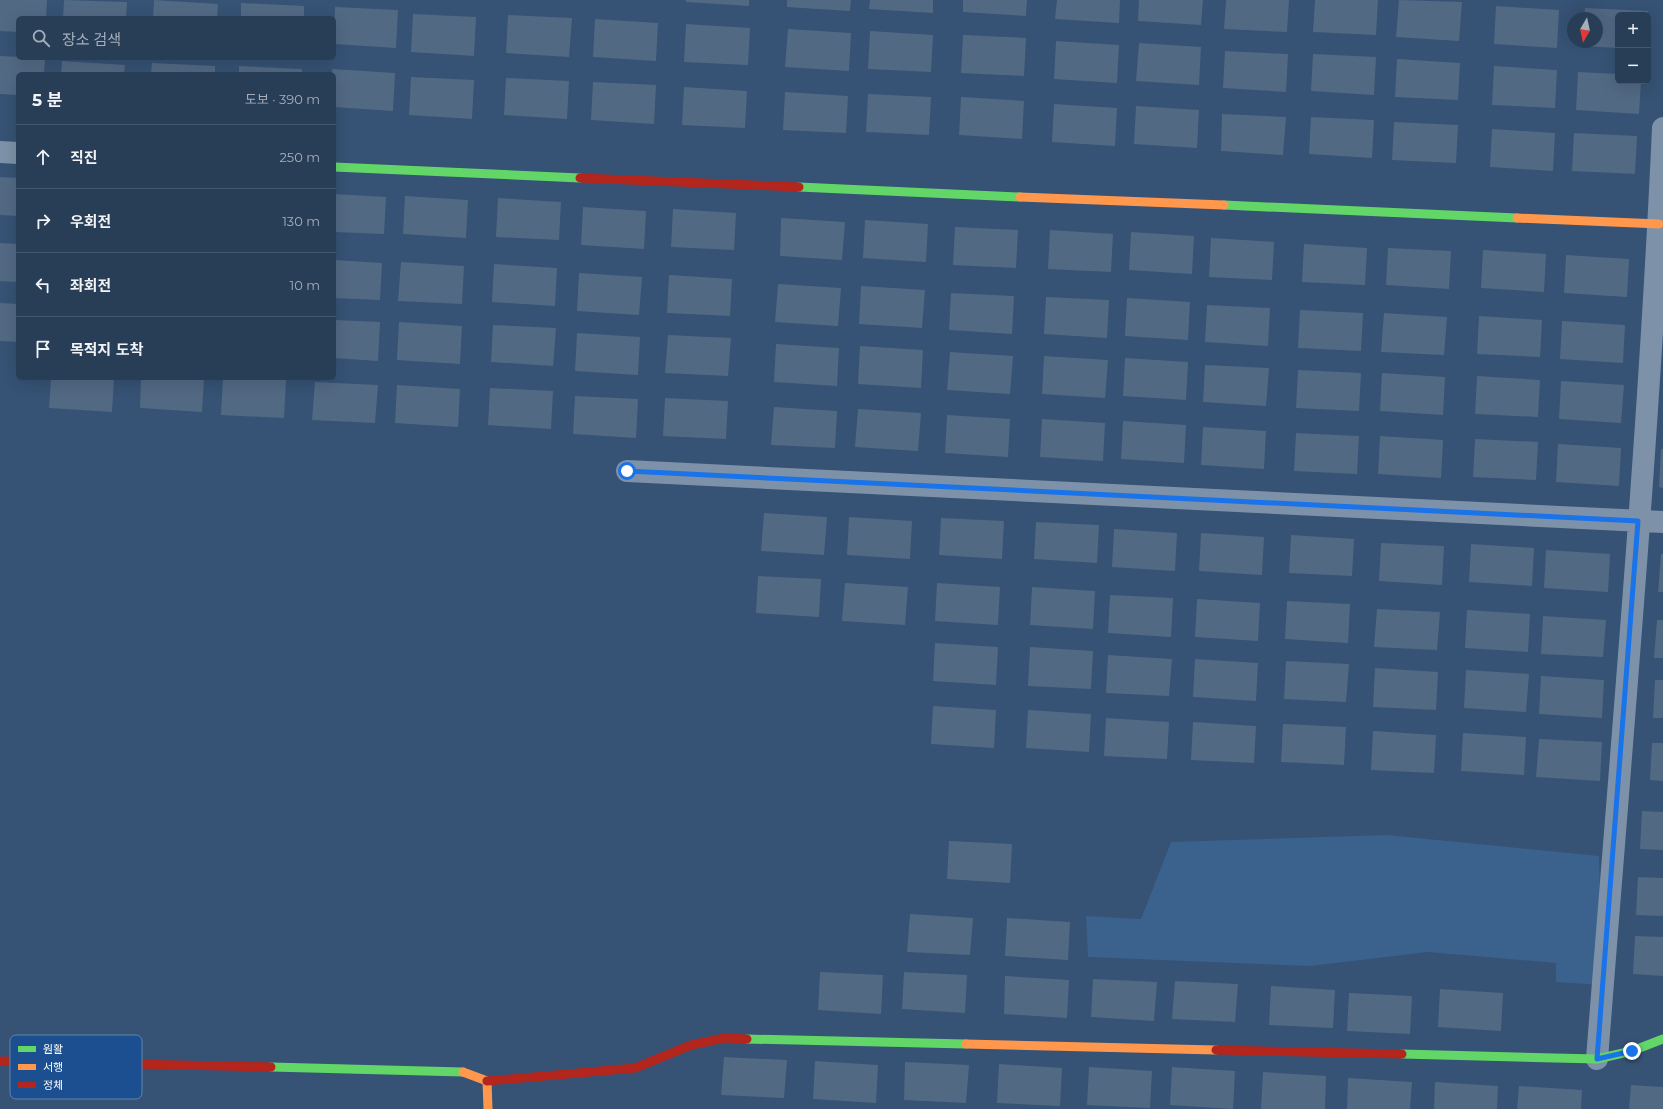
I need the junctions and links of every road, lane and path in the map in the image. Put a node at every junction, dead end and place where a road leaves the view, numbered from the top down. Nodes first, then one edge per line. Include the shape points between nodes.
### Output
1 (1663, 128) edge
2 (0, 152) edge
3 (16, 153) edge
4 (336, 167) edge
5 (1658, 224) junction
6 (627, 471) dead end
7 (1638, 521) junction
8 (1663, 522) edge
9 (1663, 1039) edge
10 (1597, 1059) junction
11 (0, 1061) edge
12 (10, 1061) edge
13 (142, 1064) edge
14 (487, 1081) junction
15 (488, 1109) edge

1 - 5 street
2 - 3 street
4 - 5 street
5 - 7 street
6 - 7 street
7 - 8 street
7 - 10 street
9 - 10 street via 1632,1051
10 - 14 street via 724,1038 691,1045 635,1068
11 - 12 street
13 - 14 street via 462,1072
14 - 15 street

